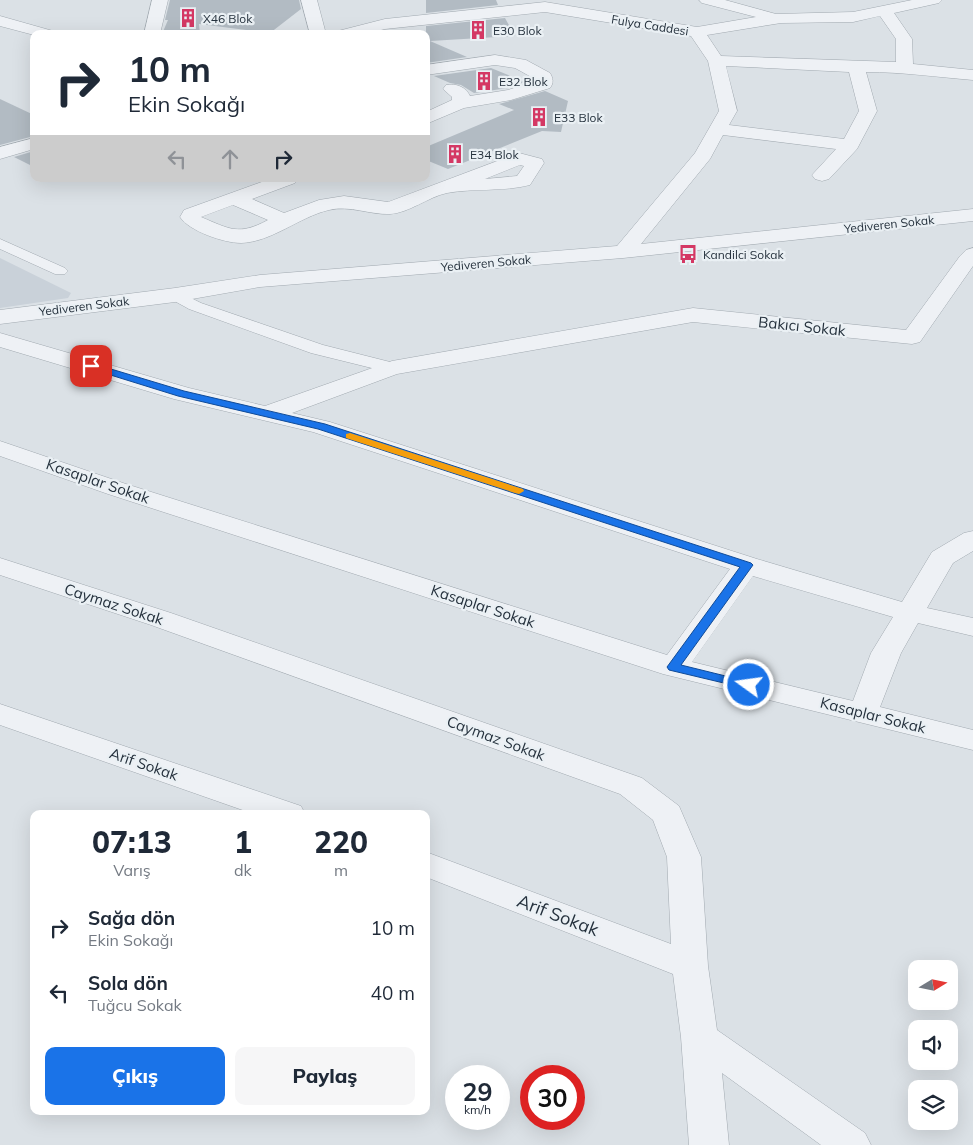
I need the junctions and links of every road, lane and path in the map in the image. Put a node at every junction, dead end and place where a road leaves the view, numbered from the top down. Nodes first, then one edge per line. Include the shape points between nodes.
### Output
1 (160, 0) edge
2 (309, 0) edge
3 (602, 0) edge
4 (707, 0) edge
5 (934, 0) edge
6 (884, 10) junction
7 (780, 18) junction
8 (613, 19) junction
9 (0, 21) edge
10 (33, 30) edge
11 (153, 30) edge
12 (317, 30) edge
13 (360, 30) edge
14 (697, 32) junction
15 (716, 61) junction
16 (856, 67) junction
17 (905, 68) junction
18 (430, 70) edge
19 (430, 74) edge
20 (973, 75) edge
21 (460, 102) junction
22 (430, 117) edge
23 (718, 129) junction
24 (30, 144) edge
25 (850, 145) junction
26 (0, 153) edge
27 (822, 174) dead end
28 (279, 182) edge
29 (443, 188) dead end
30 (233, 198) junction
31 (973, 215) edge
32 (284, 220) junction
33 (0, 242) edge
34 (623, 252) junction
35 (971, 259) edge
36 (60, 271) dead end
37 (175, 295) junction
38 (0, 317) edge
39 (0, 340) edge
40 (392, 368) junction
41 (267, 414) junction
42 (0, 448) edge
43 (973, 539) edge
44 (747, 565) junction
45 (0, 566) edge
46 (910, 613) junction
47 (973, 627) edge
48 (674, 667) junction
49 (863, 713) junction
50 (0, 714) edge
51 (973, 740) edge
52 (277, 810) edge
53 (430, 866) edge
54 (690, 966) junction
55 (700, 1037) junction
56 (709, 1145) edge
57 (851, 1145) edge

1 - 11 street
2 - 12 street
3 - 8 street
4 - 7 street
5 - 6 street
6 - 7 street via 853,17
6 - 17 street via 904,39
7 - 14 street
8 - 13 street, Fulya Caddesi via 544,8 402,15 385,24
8 - 14 street, Fulya Caddesi
9 - 10 street
14 - 15 street, Fulya Caddesi
15 - 16 street
15 - 23 street, Fulya Caddesi via 728,112
16 - 17 street
16 - 25 street via 868,111
17 - 20 street
18 - 21 street via 495,60 520,64 544,77 544,84 511,95
19 - 21 street via 461,95
21 - 22 street
23 - 25 street
23 - 34 street, Fulya Caddesi via 703,155
24 - 26 street
25 - 27 street
28 - 30 street
29 - 32 street via 390,208 335,203
30 - 32 street
30 - 32 street via 191,214 193,221 234,238 259,234
31 - 34 street, Yediveren Sokak
33 - 36 lane
34 - 37 street, Yediveren Sokak via 260,282
35 - 40 street, Bakıcı Sokak via 912,337 693,315
37 - 38 street, Yediveren Sokak
37 - 40 lane via 194,306 317,349
39 - 41 street via 182,394
40 - 41 street, Bakıcı Sokak
41 - 44 street via 321,427
42 - 48 street, Kasaplar Sokak via 117,489
43 - 46 street via 942,558
44 - 46 street
44 - 48 street
45 - 54 street, Caymaz Sokak via 161,619 632,786 667,814 684,857
46 - 47 street
46 - 49 street via 886,653
48 - 49 street, Kasaplar Sokak
49 - 51 street, Kasaplar Sokak
50 - 52 street, Arif Sokak
53 - 54 street, Arif Sokak
54 - 55 street, Caymaz Sokak
55 - 56 street, Caymaz Sokak
55 - 57 street

